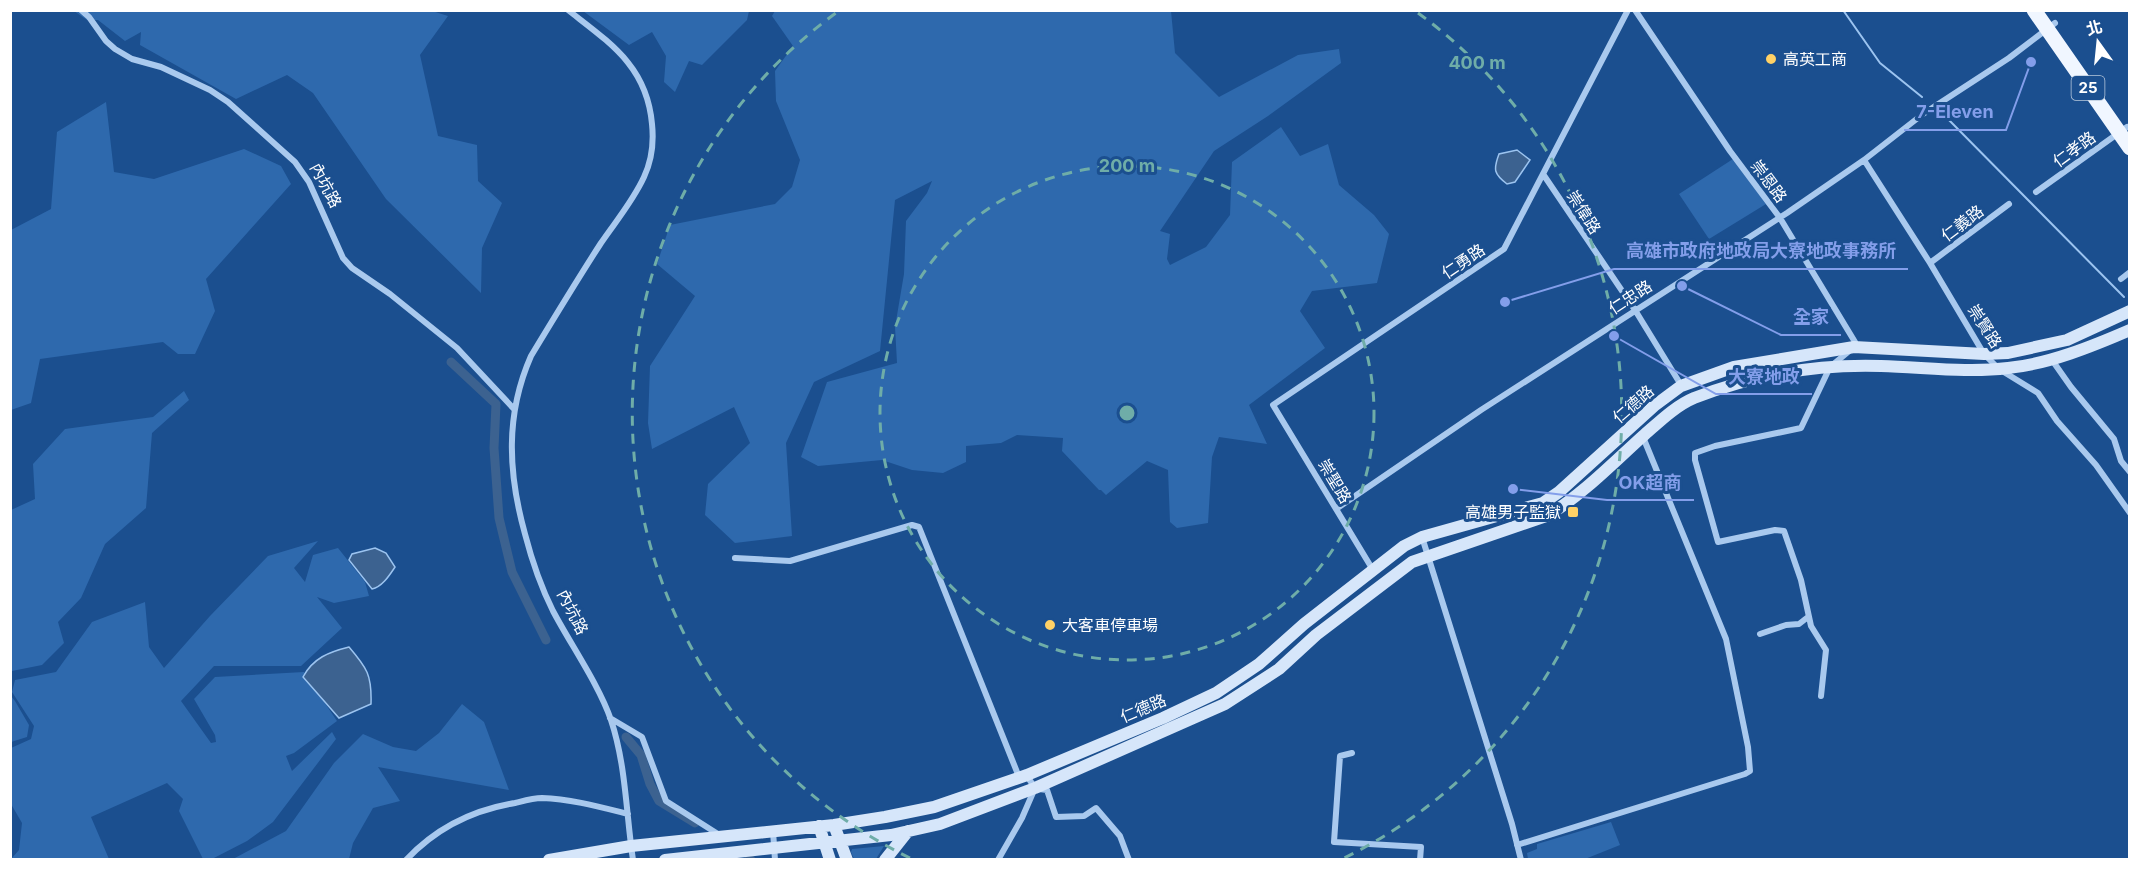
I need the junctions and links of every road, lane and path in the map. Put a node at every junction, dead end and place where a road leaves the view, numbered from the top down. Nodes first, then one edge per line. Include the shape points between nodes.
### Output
1 (81, 10) edge
2 (568, 10) edge
3 (1628, 10) edge
4 (1635, 10) edge
5 (2034, 10) edge
6 (2049, 20) edge
7 (2125, 130) edge
8 (2130, 148) edge
9 (1864, 160) junction
10 (1543, 174) junction
11 (2036, 192) dead end
12 (2009, 204) dead end
13 (1780, 218) junction
14 (1930, 263) junction
15 (2130, 273) edge
16 (2121, 279) dead end
17 (1635, 310) junction
18 (2130, 311) edge
19 (2130, 330) edge
20 (1854, 347) junction
21 (1984, 354) junction
22 (2051, 358) junction
23 (1830, 367) junction
24 (1999, 369) junction
25 (1681, 386) junction
26 (1273, 405) joint
27 (514, 409) junction
28 (1643, 437) junction
29 (2130, 472) edge
30 (1336, 510) junction
31 (2130, 513) edge
32 (1422, 537) junction
33 (1428, 555) junction
34 (735, 558) dead end
35 (1374, 570) junction
36 (1808, 616) junction
37 (1760, 634) dead end
38 (1821, 696) dead end
39 (610, 718) junction
40 (1352, 753) dead end
41 (1023, 776) junction
42 (1035, 788) junction
43 (628, 814) junction
44 (834, 825) junction
45 (819, 826) junction
46 (773, 831) junction
47 (908, 831) junction
48 (722, 837) junction
49 (840, 842) junction
50 (825, 843) junction
51 (1517, 845) junction
52 (631, 846) junction
53 (775, 854) edge
54 (406, 860) edge
55 (549, 860) edge
56 (633, 860) edge
57 (665, 860) edge
58 (831, 860) edge
59 (847, 860) edge
60 (885, 860) edge
61 (999, 860) edge
62 (1129, 860) edge
63 (1420, 860) edge
64 (1521, 860) edge

1 - 27 street, 內坑路 via 115,49 210,90 258,127 305,175 352,268 458,348
2 - 27 street, 內坑路 via 615,47 632,67 651,108 653,146 647,170 632,200 531,356
3 - 10 street, 仁勇路
4 - 13 street, 崇恩路
5 - 6 main road, 25
6 - 7 main road, 25
6 - 9 street, 仁忠路 via 2008,58 1923,114
7 - 8 main road, 25
7 - 11 street, 仁孝路
9 - 13 street, 仁忠路
9 - 14 street, 崇賢路
10 - 17 street, 崇偉路
10 - 26 street, 仁勇路 via 1504,249
12 - 14 street, 仁義路
13 - 17 street, 仁忠路
13 - 20 street, 崇恩路 via 1855,342
14 - 21 street, 崇賢路
15 - 16 street
17 - 25 street, 崇偉路
17 - 30 street, 仁忠路
18 - 21 street, 仁德路 via 2067,340
19 - 22 street, 仁德路
20 - 21 street, 仁德路
20 - 23 street
20 - 25 street, 仁德路 via 1734,367
21 - 24 street, 崇賢路
22 - 24 street, 仁德路
22 - 29 street via 2114,439 2121,461
23 - 24 street, 仁德路
23 - 28 street, 仁德路 via 1739,382 1691,399
23 - 36 street via 1801,428 1695,453 1718,542 1784,531 1801,580
24 - 31 street, 崇賢路 via 2038,393
25 - 32 street, 仁德路 via 1543,503
26 - 30 street, 崇聖路
27 - 39 street, 內坑路 via 512,467 528,545 545,595
28 - 33 street, 仁德路 via 1549,515
28 - 51 street via 1726,639 1750,771
30 - 35 street, 崇聖路
32 - 33 street
32 - 35 street, 仁德路
33 - 42 street, 仁德路 via 1412,562 1316,635 1279,669 1225,704
33 - 51 street
34 - 41 street via 790,561 912,525 919,527
35 - 41 street, 仁德路 via 1259,664 1216,693
36 - 37 street via 1799,624
36 - 38 street via 1826,650
39 - 43 street, 內坑路 via 620,754
39 - 48 street via 642,737 666,801
40 - 63 street via 1340,756 1334,842 1421,847
41 - 42 street
41 - 44 street, 仁德路 via 934,807
42 - 47 street, 仁德路 via 939,824
42 - 61 street
42 - 62 street via 1047,790 1056,817 1084,816 1096,808 1120,836
43 - 52 street, 內坑路
43 - 54 street via 540,798 495,806 456,820
44 - 45 street
44 - 49 street
45 - 46 street
45 - 50 street
46 - 48 street
46 - 53 street
47 - 49 street, 仁德路
47 - 60 street
48 - 52 street
49 - 50 street
49 - 59 street
50 - 53 street
50 - 58 street
51 - 64 street
52 - 55 street
52 - 56 street, 內坑路
53 - 57 street

